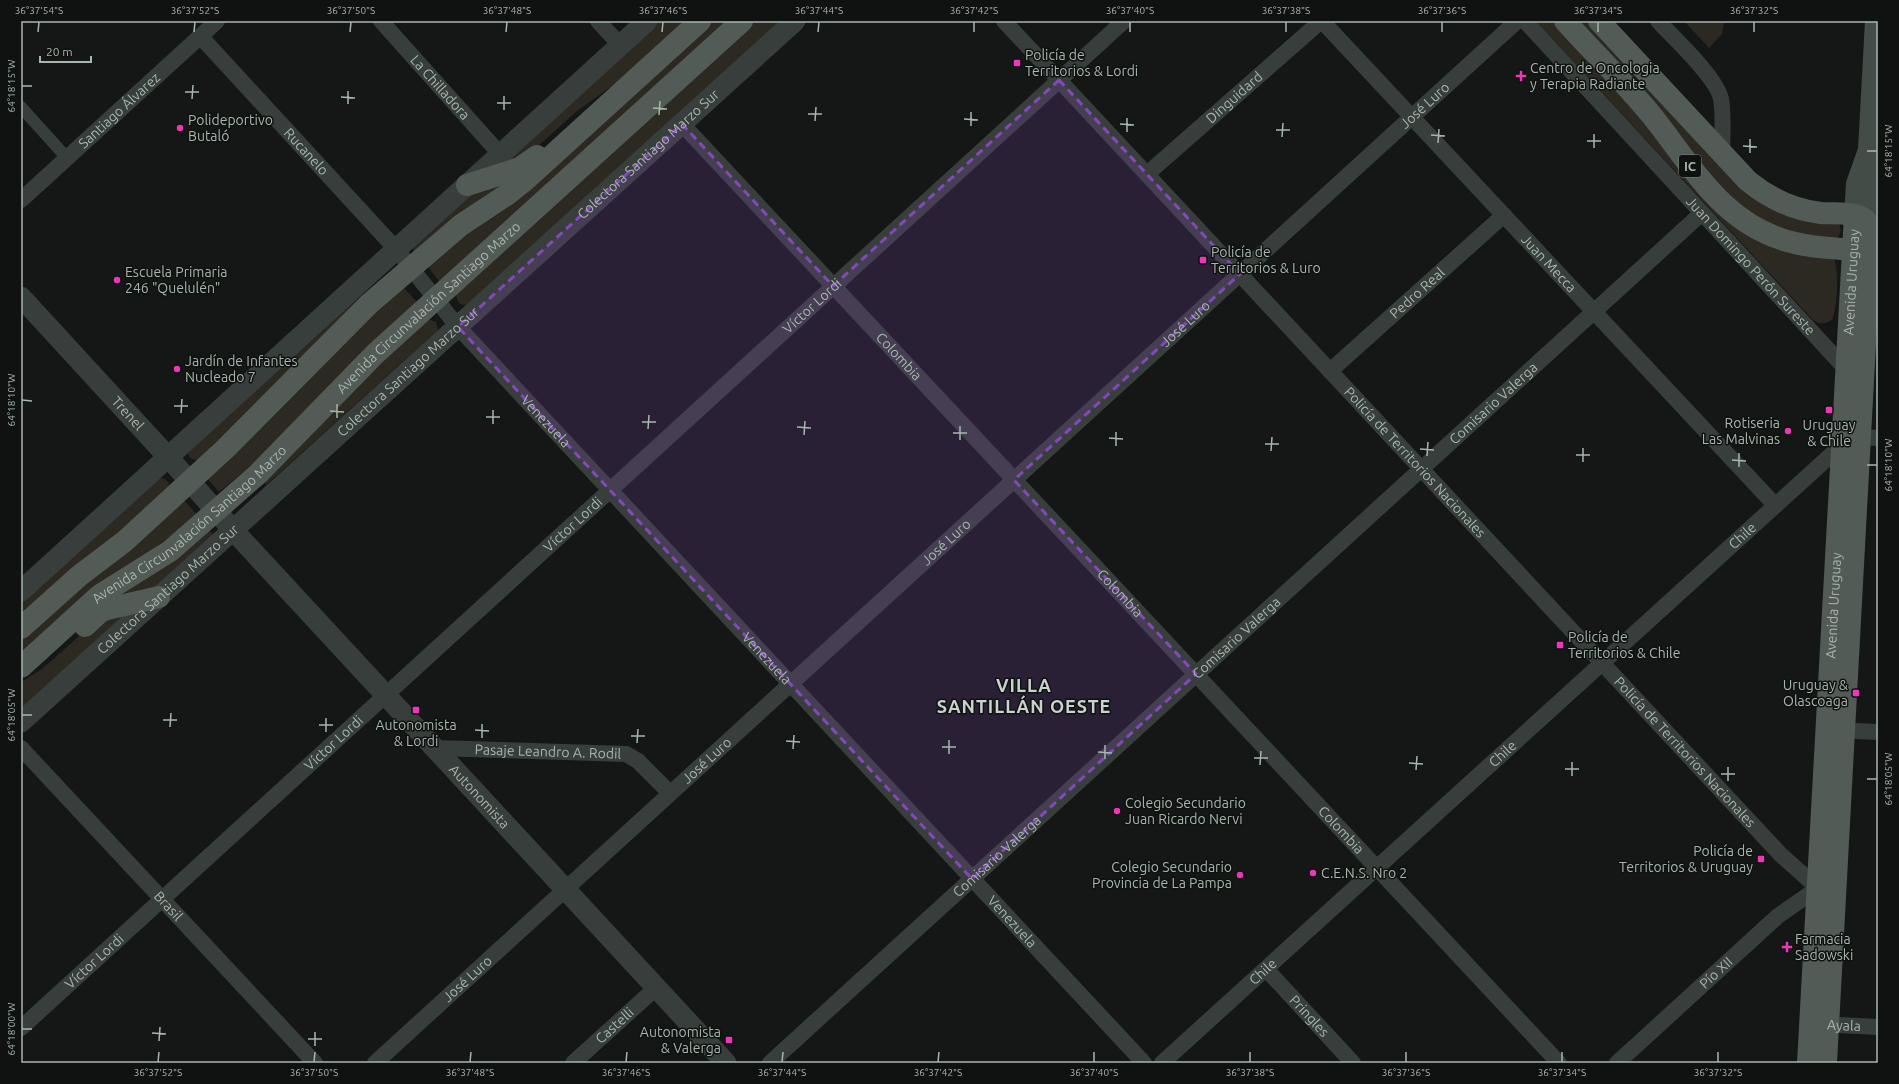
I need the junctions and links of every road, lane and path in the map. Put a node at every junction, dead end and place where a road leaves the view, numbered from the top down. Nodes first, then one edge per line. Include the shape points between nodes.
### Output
1 (217, 21) edge
2 (380, 21) edge
3 (598, 21) edge
4 (647, 21) edge
5 (700, 21) edge
6 (742, 21) edge
7 (795, 21) edge
8 (1004, 21) edge
9 (1124, 21) edge
10 (1321, 21) edge
11 (1517, 21) edge
12 (1525, 21) edge
13 (1565, 21) edge
14 (1599, 21) edge
15 (1658, 21) edge
16 (1876, 21) edge
17 (200, 36) junction
18 (620, 45) junction
19 (1059, 80) junction
20 (618, 96) junction
21 (21, 107) edge
22 (1412, 117) junction
23 (682, 124) junction
24 (1873, 150) edge
25 (500, 154) junction
26 (1722, 155) junction
27 (67, 158) junction
28 (1147, 174) junction
29 (467, 185) junction
30 (21, 200) edge
31 (1702, 213) junction
32 (1504, 215) junction
33 (1855, 215) junction
34 (1871, 233) junction
35 (396, 249) junction
36 (1853, 250) junction
37 (410, 268) junction
38 (1240, 274) junction
39 (833, 286) junction
40 (21, 297) edge
41 (436, 300) junction
42 (1594, 311) junction
43 (458, 327) junction
44 (1846, 369) junction
45 (1330, 371) junction
46 (1860, 440) edge
47 (168, 457) junction
48 (1421, 469) junction
49 (1014, 480) junction
50 (190, 481) junction
51 (610, 490) junction
52 (1775, 505) junction
53 (216, 511) junction
54 (233, 530) junction
55 (21, 591) edge
56 (159, 597) junction
57 (21, 628) edge
58 (1602, 663) junction
59 (21, 667) edge
60 (1196, 674) junction
61 (21, 676) edge
62 (790, 684) junction
63 (385, 695) junction
64 (21, 722) edge
65 (1835, 730) junction
66 (1878, 732) edge
67 (21, 748) edge
68 (435, 748) junction
69 (670, 793) junction
70 (1377, 868) junction
71 (972, 878) junction
72 (1827, 888) junction
73 (565, 889) junction
74 (162, 899) junction
75 (1266, 969) junction
76 (656, 987) junction
77 (1819, 1024) junction
78 (1878, 1027) edge
79 (21, 1028) edge
80 (316, 1063) edge
81 (375, 1063) edge
82 (573, 1063) edge
83 (726, 1063) edge
84 (770, 1063) edge
85 (1144, 1063) edge
86 (1162, 1063) edge
87 (1353, 1063) edge
88 (1559, 1063) edge
89 (1617, 1063) edge
90 (1808, 1063) edge
91 (1826, 1063) edge

1 - 17 street, Santiago Álvarez
2 - 25 street, La Chilladora
3 - 18 street
4 - 18 street
5 - 20 main road, Avenida Circunvalación Santiago Marzo
6 - 41 main road, Avenida Circunvalación Santiago Marzo
7 - 23 street, Colectora Santiago Marzo Sur
8 - 19 street, Policía de Territorios Nacionales
9 - 19 street, Víctor Lordi
10 - 22 street, Juan Mecca
10 - 28 street, Dinguidard
11 - 22 street, José Luro
12 - 31 street, Juan Domingo Perón Sureste
13 - 36 main road, IC via 1649,113 1711,193 1729,210 1757,228 1787,241
14 - 26 main road, IC
15 - 26 street via 1717,88 1722,103
16 - 24 main road, Avenida Uruguay
17 - 27 street, Santiago Álvarez
17 - 35 street, Rucanelo
18 - 25 street
19 - 28 street, Policía de Territorios Nacionales
19 - 39 street, Víctor Lordi
20 - 29 main road via 587,113 525,165
20 - 37 main road, Avenida Circunvalación Santiago Marzo via 523,182 460,225
21 - 27 street
22 - 32 street, Juan Mecca
22 - 38 street, José Luro
23 - 39 street, Colombia
23 - 43 street, Colectora Santiago Marzo Sur
24 - 33 main road, Avenida Uruguay via 1857,184
24 - 34 main road, Avenida Uruguay
25 - 29 street
26 - 33 main road, IC via 1754,186 1778,201 1806,210
27 - 30 street, Santiago Álvarez
28 - 38 street, Policía de Territorios Nacionales
29 - 35 street
31 - 42 street, Comisario Valerga
31 - 44 street, Juan Domingo Perón Sureste
32 - 42 street, Juan Mecca
32 - 45 street, Pedro Real
33 - 34 main road via 1866,221
33 - 36 main road, Avenida Uruguay
34 - 36 main road via 1865,245
34 - 46 main road, Avenida Uruguay
35 - 37 street, Venezuela
35 - 47 street
36 - 44 main road, Avenida Uruguay
37 - 41 street, Venezuela
37 - 50 main road, Avenida Circunvalación Santiago Marzo via 357,314 249,427
38 - 45 street, Policía de Territorios Nacionales
38 - 49 street, José Luro
39 - 49 street, Colombia
39 - 51 street, Víctor Lordi
40 - 47 street, Trenel
41 - 43 street, Venezuela
41 - 53 main road, Avenida Circunvalación Santiago Marzo via 362,367 275,458
42 - 48 street, Comisario Valerga
42 - 52 street, Juan Mecca
43 - 51 street, Venezuela
43 - 54 street, Colectora Santiago Marzo Sur
44 - 46 main road, Avenida Uruguay
45 - 48 street, Policía de Territorios Nacionales
46 - 52 street, Chile
46 - 65 main road, Avenida Uruguay
47 - 50 street, Trenel
47 - 55 street
48 - 58 street, Policía de Territorios Nacionales
48 - 60 street, Comisario Valerga
49 - 60 street, Colombia
49 - 62 street, José Luro
50 - 53 street, Trenel
50 - 57 main road, Avenida Circunvalación Santiago Marzo via 125,541 79,576
51 - 62 street, Venezuela
51 - 63 street, Víctor Lordi
52 - 58 street, Chile
53 - 54 street, Trenel
53 - 59 main road, Avenida Circunvalación Santiago Marzo via 160,558 100,595
54 - 56 street, Colectora Santiago Marzo Sur
54 - 63 street, Autonomista
56 - 61 main road via 100,612 36,667
56 - 64 street, Colectora Santiago Marzo Sur
58 - 70 street, Chile
58 - 72 street, Policía de Territorios Nacionales via 1778,852
60 - 70 street, Colombia
60 - 71 street, Comisario Valerga
62 - 69 street, José Luro
62 - 71 street, Venezuela
63 - 68 street, Autonomista
63 - 74 street, Víctor Lordi
65 - 66 street
65 - 72 main road, Avenida Uruguay
67 - 74 street, Brasil
68 - 69 street, Pasaje Leandro A. Rodil via 626,754 638,760
68 - 73 street, Autonomista
69 - 73 street, José Luro
70 - 75 street, Chile
70 - 88 street, Colombia
71 - 84 street, Comisario Valerga
71 - 85 street, Venezuela
72 - 77 main road, Avenida Uruguay
72 - 89 street, Pío XII via 1778,916
73 - 76 street, Autonomista
73 - 81 street, José Luro
74 - 79 street, Víctor Lordi
74 - 80 street, Brasil
75 - 86 street, Chile
75 - 87 street, Pringles
76 - 82 street, Castelli
76 - 83 street, Autonomista
77 - 78 street, Ayala
77 - 90 main road, Avenida Uruguay
77 - 91 main road, Avenida Uruguay

